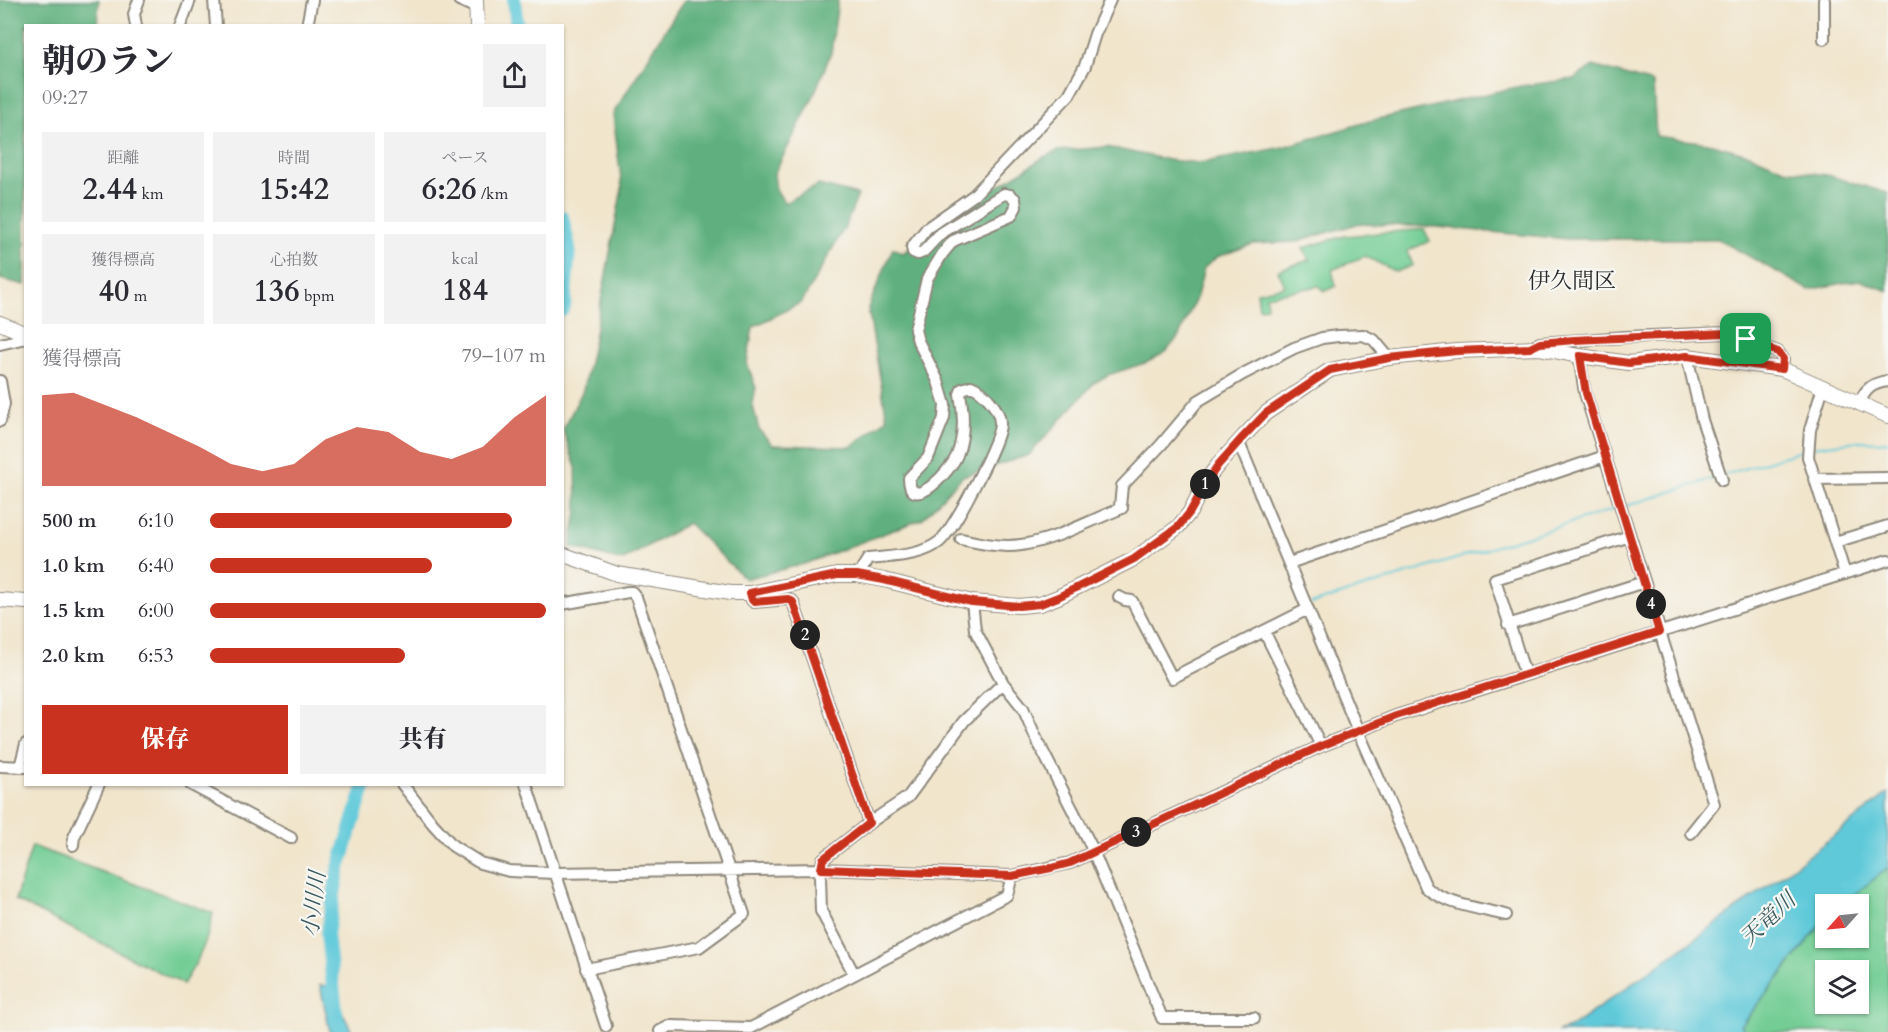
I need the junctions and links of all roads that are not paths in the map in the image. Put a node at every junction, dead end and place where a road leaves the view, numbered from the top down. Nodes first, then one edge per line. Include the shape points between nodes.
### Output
1 (139, 0) edge
2 (190, 0) edge
3 (214, 0) edge
4 (312, 0) edge
5 (459, 0) edge
6 (1110, 0) edge
7 (1824, 0) edge
8 (476, 4) edge
9 (136, 24) edge
10 (181, 24) edge
11 (216, 24) edge
12 (307, 24) edge
13 (477, 24) edge
14 (1824, 39) dead end
15 (0, 323) edge
16 (24, 335) edge
17 (24, 337) edge
18 (0, 344) edge
19 (1530, 348) junction
20 (1580, 356) junction
21 (1687, 356) junction
22 (1389, 358) junction
23 (1782, 369) junction
24 (0, 381) edge
25 (1888, 381) edge
26 (1823, 387) junction
27 (1859, 404) junction
28 (1888, 416) edge
29 (0, 421) edge
30 (1239, 443) junction
31 (1605, 456) junction
32 (1721, 477) dead end
33 (1888, 478) edge
34 (1814, 479) junction
35 (1888, 526) edge
36 (1630, 536) junction
37 (961, 539) dead end
38 (1835, 542) junction
39 (564, 555) edge
40 (1888, 560) edge
41 (1289, 563) junction
42 (862, 567) dead end
43 (1845, 574) junction
44 (1644, 582) junction
45 (750, 593) junction
46 (1119, 597) dead end
47 (0, 600) edge
48 (24, 602) edge
49 (972, 602) junction
50 (564, 604) edge
51 (1308, 609) junction
52 (1509, 625) junction
53 (1264, 631) junction
54 (1659, 632) junction
55 (1525, 674) junction
56 (1003, 683) junction
57 (1358, 731) junction
58 (1321, 746) junction
59 (0, 766) edge
60 (23, 767) edge
61 (98, 786) edge
62 (194, 786) edge
63 (404, 786) edge
64 (527, 786) edge
65 (869, 823) junction
66 (1691, 833) dead end
67 (291, 838) dead end
68 (74, 844) dead end
69 (1093, 852) junction
70 (821, 869) junction
71 (731, 871) junction
72 (554, 873) junction
73 (1012, 876) junction
74 (1506, 915) dead end
75 (586, 969) junction
76 (854, 974) junction
77 (1254, 1018) dead end
78 (606, 1026) dead end
79 (660, 1031) edge

1 - 9 street via 134,14
2 - 10 street
3 - 11 street
4 - 12 street
5 - 8 street
6 - 42 street via 1085,66 1069,95 974,195 927,228 912,247 913,252 923,252 940,234 1004,194 1015,199 1011,216 953,240 927,279 915,330 945,405 944,418 928,458 909,478 913,491 918,493 935,483 957,456 964,431 962,389 978,388 995,408 1000,425 989,455 945,537 925,551 868,560
7 - 14 street
8 - 13 main road
15 - 16 main road
17 - 18 street
19 - 20 main road
19 - 22 main road
19 - 23 street via 1540,343 1574,340 1726,333 1778,352 1783,359
20 - 21 main road via 1629,363
20 - 31 street via 1586,393
21 - 23 main road
21 - 32 street
22 - 30 main road via 1330,370 1266,413
22 - 37 street via 1374,340 1362,335 1322,338 1294,348 1198,401 1122,486 1122,508 1020,546
23 - 26 main road
24 - 29 street via 4,404
25 - 27 street via 1863,392
26 - 27 main road
26 - 34 street via 1808,447
27 - 28 main road
30 - 41 street
30 - 49 main road via 1218,465 1178,527 1134,559 1040,604
31 - 36 street
31 - 41 street
33 - 34 street
34 - 38 street
35 - 38 street
36 - 44 street
36 - 52 street via 1495,579
38 - 43 street
39 - 45 main road via 617,574 710,591
40 - 43 street
41 - 51 street
43 - 54 street
44 - 52 street
44 - 54 street
45 - 49 main road via 837,575 857,575
45 - 65 street via 754,602 793,602
46 - 53 street via 1132,601 1172,678
47 - 48 main road
49 - 56 street via 975,630
50 - 71 street via 628,592 636,597
51 - 53 street
51 - 57 street
52 - 55 street
53 - 58 street
54 - 55 street
54 - 66 street via 1714,804
55 - 57 street
56 - 65 street via 964,721 908,797
56 - 69 street via 1023,708
57 - 58 street
57 - 74 street via 1426,887 1443,899
58 - 69 street
59 - 60 street
61 - 68 street
62 - 67 street
63 - 72 street via 442,834 465,855 509,871
64 - 72 street
65 - 70 street via 823,859
69 - 73 street via 1070,863
69 - 77 street via 1162,1017
70 - 71 street
70 - 73 street
70 - 76 street via 821,911
71 - 72 street
71 - 75 street via 744,914 699,948
72 - 75 street
73 - 76 street via 1007,895
75 - 78 street
76 - 79 street via 751,1028 670,1026

